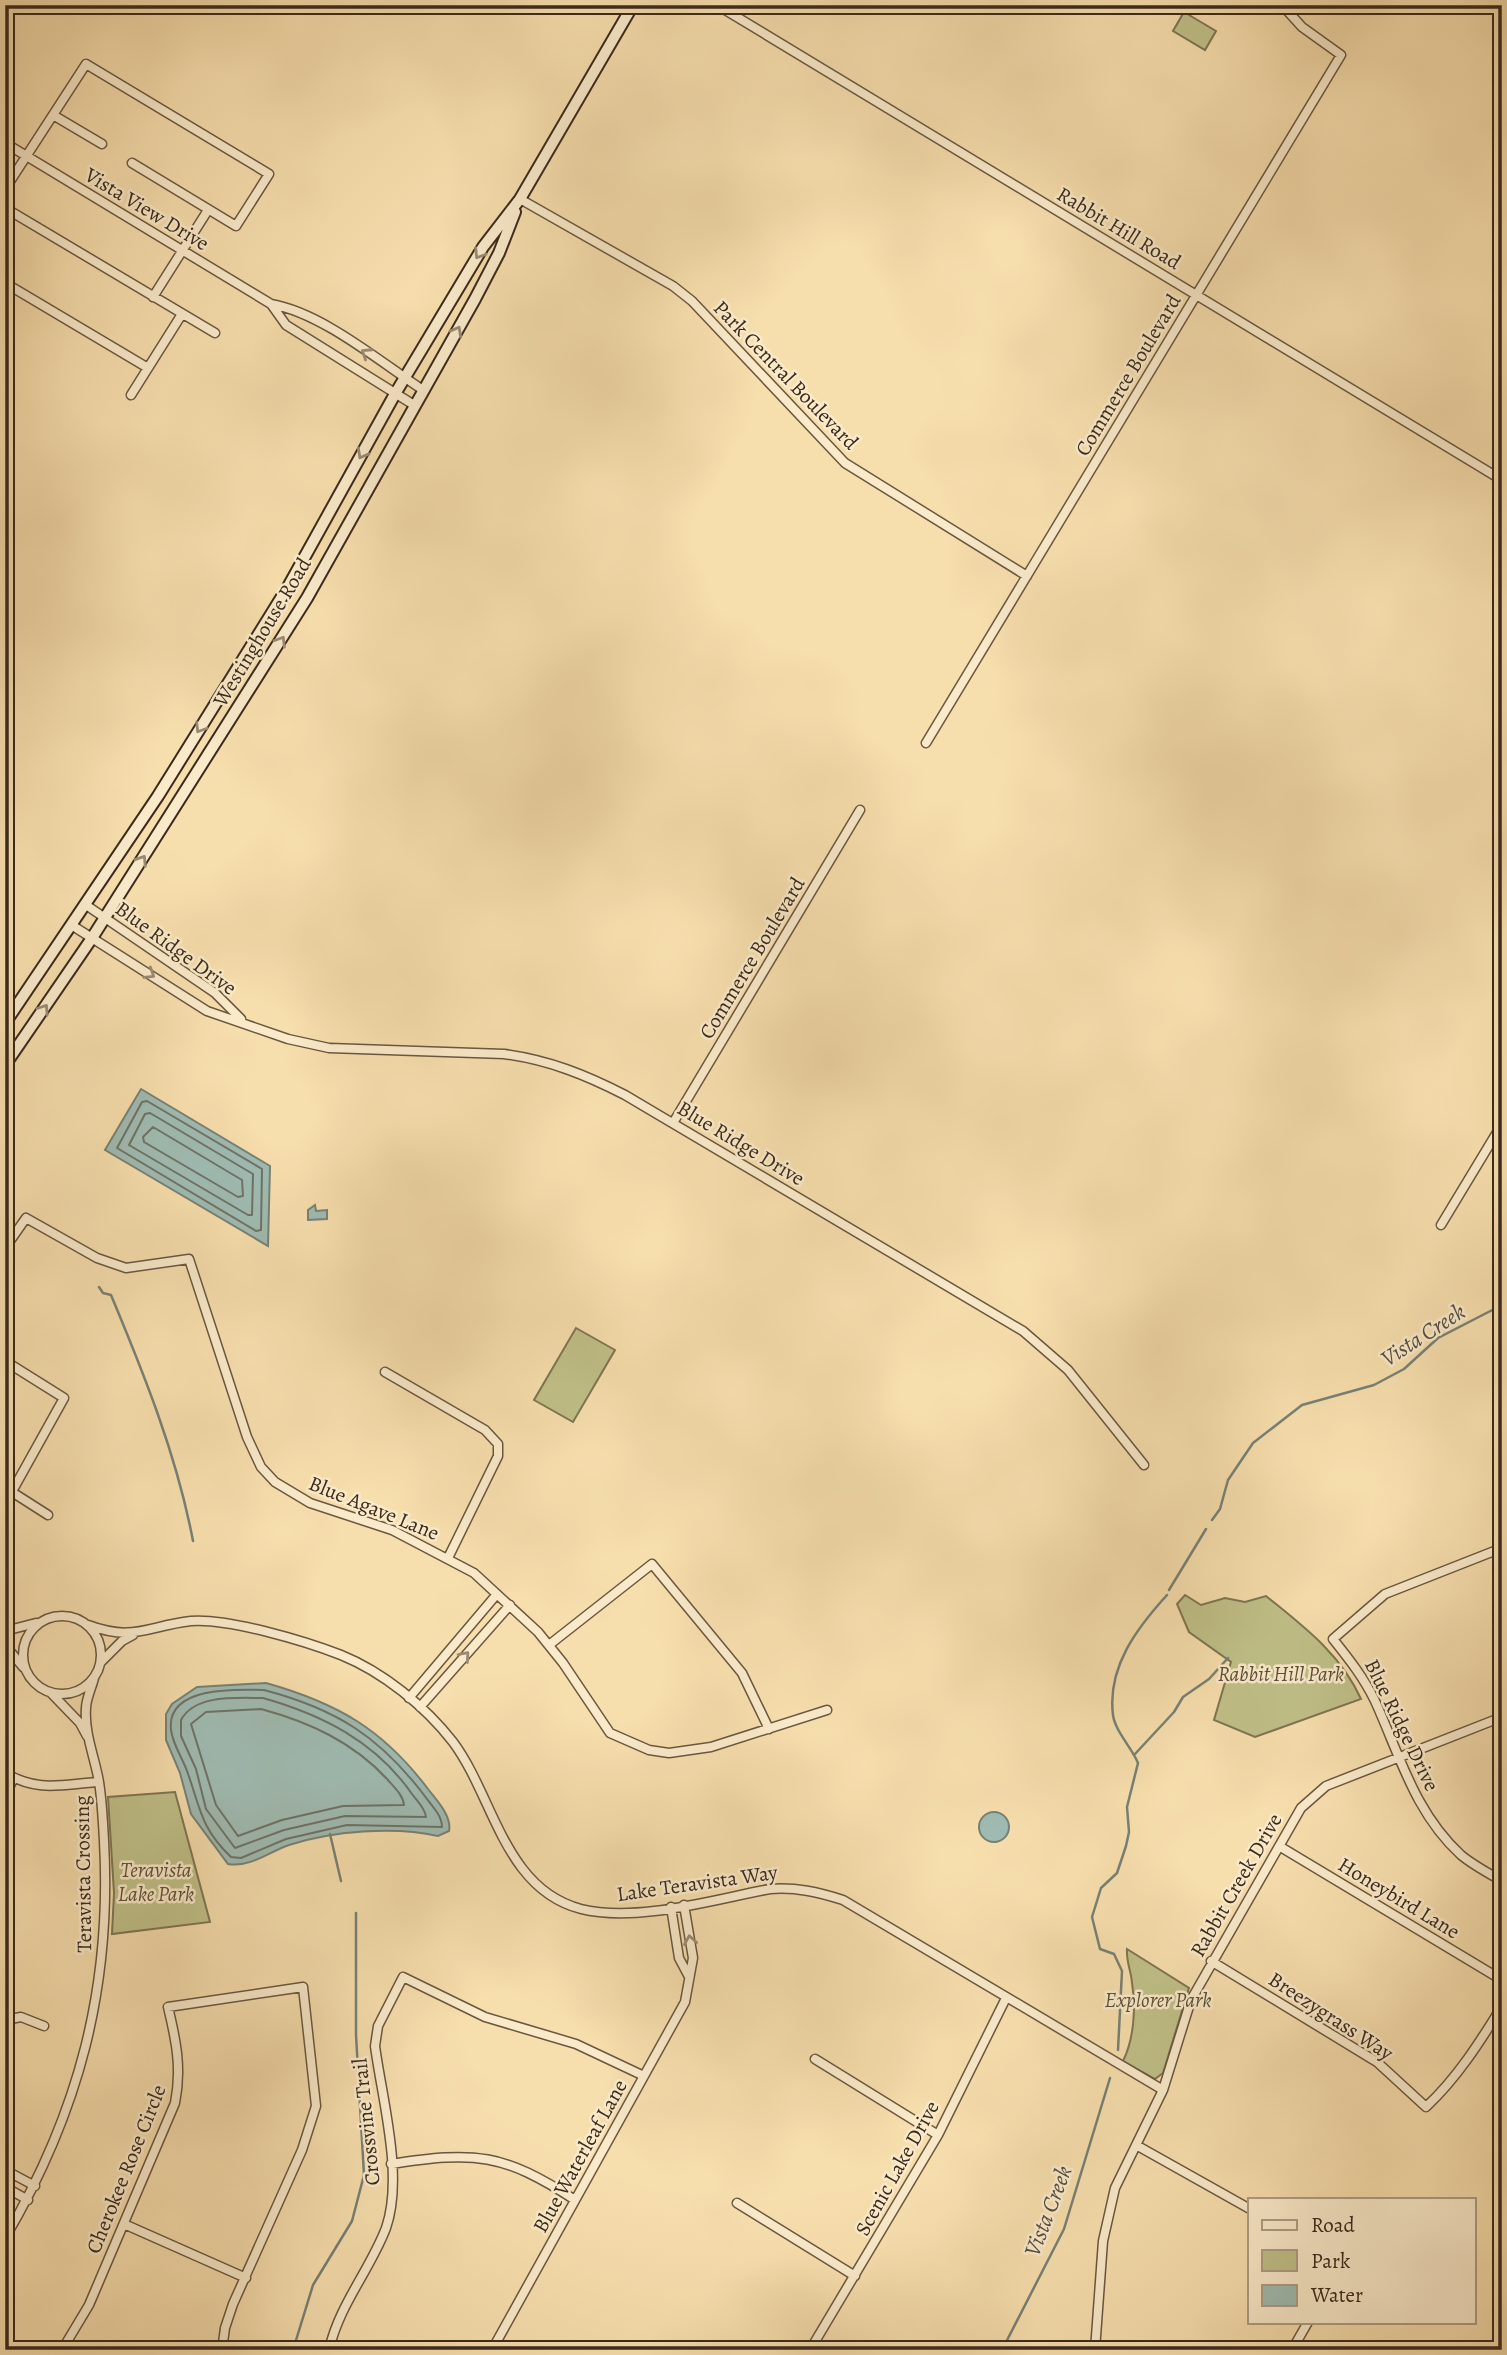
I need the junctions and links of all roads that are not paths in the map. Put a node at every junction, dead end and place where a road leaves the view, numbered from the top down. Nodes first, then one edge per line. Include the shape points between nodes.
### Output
1 (633, 5) edge
2 (717, 5) edge
3 (1282, 5) edge
4 (53, 115) junction
5 (5, 143) edge
6 (102, 144) dead end
7 (26, 155) junction
8 (132, 163) dead end
9 (5, 188) edge
10 (520, 200) junction
11 (5, 208) edge
12 (208, 210) junction
13 (183, 251) junction
14 (5, 283) edge
15 (1197, 295) junction
16 (153, 297) junction
17 (271, 304) junction
18 (183, 314) junction
19 (215, 333) dead end
20 (148, 368) junction
21 (405, 378) junction
22 (423, 390) junction
23 (395, 394) junction
24 (131, 395) dead end
25 (414, 405) junction
26 (1502, 480) edge
27 (1027, 576) junction
28 (926, 743) dead end
29 (860, 810) dead end
30 (86, 905) junction
31 (105, 918) junction
32 (73, 926) junction
33 (92, 938) junction
34 (243, 1021) junction
35 (5, 1023) edge
36 (5, 1065) edge
37 (673, 1124) junction
38 (1502, 1124) edge
39 (1441, 1224) dead end
40 (5, 1248) edge
41 (5, 1362) edge
42 (385, 1372) dead end
43 (1143, 1465) dead end
44 (12, 1492) junction
45 (5, 1504) edge
46 (48, 1515) dead end
47 (1502, 1548) edge
48 (448, 1558) junction
49 (497, 1594) junction
50 (510, 1605) junction
51 (42, 1621) junction
52 (88, 1625) junction
53 (5, 1630) edge
54 (139, 1633) junction
55 (5, 1645) edge
56 (549, 1645) junction
57 (101, 1662) junction
58 (28, 1673) junction
59 (94, 1678) junction
60 (48, 1691) junction
61 (409, 1698) junction
62 (420, 1707) junction
63 (827, 1710) dead end
64 (1502, 1717) edge
65 (769, 1729) junction
66 (90, 1743) junction
67 (1396, 1757) junction
68 (5, 1773) edge
69 (14, 1778) junction
70 (99, 1782) junction
71 (5, 1795) edge
72 (1279, 1846) junction
73 (1502, 1881) edge
74 (684, 1905) junction
75 (671, 1907) junction
76 (1211, 1961) junction
77 (688, 1975) junction
78 (1502, 1980) edge
79 (1006, 1998) junction
80 (1502, 2006) edge
81 (5, 2020) edge
82 (44, 2026) dead end
83 (816, 2059) dead end
84 (644, 2076) junction
85 (1163, 2090) junction
86 (938, 2135) junction
87 (1136, 2145) junction
88 (391, 2164) junction
89 (5, 2170) edge
90 (35, 2186) junction
91 (5, 2187) edge
92 (28, 2200) junction
93 (575, 2200) junction
94 (737, 2203) dead end
95 (1248, 2208) edge
96 (124, 2224) junction
97 (5, 2238) edge
98 (855, 2276) junction
99 (246, 2278) junction
100 (1307, 2324) edge
101 (62, 2350) edge
102 (222, 2350) edge
103 (329, 2350) edge
104 (492, 2350) edge
105 (810, 2350) edge
106 (1095, 2350) edge
107 (1292, 2350) edge

1 - 10 main road, Westinghouse Road
2 - 15 street, Rabbit Hill Road
3 - 15 street, Commerce Boulevard via 1302,27 1341,55
4 - 6 street
4 - 7 street
4 - 12 street via 86,64 269,174 236,226
5 - 7 street, Vista View Drive
7 - 9 street
7 - 13 street, Vista View Drive
8 - 12 street
10 -> 21 main road, Westinghouse Road via 483,247
22 -> 10 main road, Westinghouse Road via 499,253
10 - 27 street, Park Central Boulevard via 673,286 845,463
11 - 16 street
12 - 13 street
13 - 16 street
13 - 17 street, Vista View Drive
14 - 20 street
15 - 26 street, Rabbit Hill Road
15 - 27 street, Commerce Boulevard
16 - 18 street
21 -> 17 street, Vista View Drive via 291,307
17 - 23 street, Vista View Drive via 286,325
18 - 19 street
18 - 20 street
20 - 24 street
21 - 22 street, Vista View Drive
21 - 23 main road, Westinghouse Road
22 - 25 main road, Westinghouse Road
23 - 25 street, Vista View Drive
23 -> 30 main road, Westinghouse Road via 288,587
31 -> 25 main road, Westinghouse Road via 307,598
27 - 28 street, Commerce Boulevard
29 - 37 street, Commerce Boulevard
30 - 31 street, Blue Ridge Drive
30 - 32 main road, Westinghouse Road
31 - 33 main road, Westinghouse Road
31 - 34 street, Blue Ridge Drive via 215,993
32 - 33 street, Blue Ridge Drive
32 - 35 main road, Westinghouse Road
33 -> 34 street, Blue Ridge Drive via 207,1011
36 -> 33 main road, Westinghouse Road
34 - 37 street, Blue Ridge Drive via 262,1031 329,1048 473,1051 532,1058 581,1072
37 - 43 street, Blue Ridge Drive via 1023,1331 1068,1370
38 - 39 street
40 - 48 street, Blue Agave Lane via 26,1218 97,1258 126,1268 189,1259 261,1467 292,1494 392,1530
41 - 44 street via 64,1398
42 - 48 street via 485,1430 498,1444 498,1456
44 - 45 street
44 - 46 street
47 - 67 street, Blue Ridge Drive via 1385,1594 1333,1639 1374,1699
48 - 49 street, Blue Agave Lane
49 - 50 street, Blue Agave Lane
49 - 61 street
50 - 56 street, Blue Agave Lane
62 -> 50 street
51 - 52 street via 66,1616
51 - 53 street
51 - 58 street via 23,1650
52 - 54 street, Lake Teravista Way via 112,1633
52 - 57 street via 99,1642
54 - 57 street, Lake Teravista Way via 122,1641
54 - 61 street, Lake Teravista Way via 192,1621 247,1628 341,1656
55 - 58 street
56 - 65 street, Blue Agave Lane via 598,1718 624,1742 669,1753 711,1747
56 - 65 street via 652,1564 742,1673
57 - 59 street
58 - 60 street
59 - 60 street via 78,1690
59 - 66 street, Teravista Crossing via 85,1708
60 - 66 street, Teravista Crossing via 80,1723
61 - 62 street, Lake Teravista Way
62 - 75 street, Lake Teravista Way via 453,1743 515,1858 543,1889 580,1909 605,1913
63 - 65 street, Blue Agave Lane
64 - 67 street, Rabbit Creek Drive
66 - 70 street, Teravista Crossing
67 - 72 street, Rabbit Creek Drive via 1313,1796
67 - 73 street, Blue Ridge Drive via 1434,1825 1461,1855
68 - 69 street
69 - 70 street via 44,1788
69 - 71 street
70 - 90 street, Teravista Crossing via 106,1899 102,1971 79,2078
72 - 76 street, Rabbit Creek Drive
72 - 78 street, Honeybird Lane
74 - 75 street, Lake Teravista Way
77 -> 74 street, Blue Waterleaf Lane via 693,1958
74 - 79 street, Lake Teravista Way via 770,1889 819,1892 843,1900
75 - 77 street via 679,1958
76 - 80 street, Breezygrass Way via 1377,2062 1426,2106 1442,2092
76 - 85 street, Rabbit Creek Drive via 1191,2000
77 - 84 street, Blue Waterleaf Lane via 685,2002
79 - 85 street, Lake Teravista Way
79 - 86 street, Scenic Lake Drive
81 - 82 street via 21,2017
83 - 86 street
84 - 88 street, Crossvine Trail via 576,2044 485,2017 402,1977 378,2026 375,2046
84 - 93 street, Blue Waterleaf Lane
85 - 87 street, Rabbit Creek Drive
86 - 98 street, Scenic Lake Drive
87 - 95 street
87 - 106 street, Rabbit Creek Drive via 1115,2188 1103,2241
88 - 93 street via 472,2156 503,2162 533,2173
88 - 103 street, Crossvine Trail via 393,2185 386,2225 339,2317
89 - 90 street
90 - 92 street, Teravista Crossing
91 - 92 street
92 - 97 street, Teravista Crossing
93 - 104 street, Blue Waterleaf Lane
94 - 98 street
96 - 99 street
96 - 99 street, Cherokee Rose Circle via 175,2103 180,2078 168,2007 303,1987 316,2106 302,2150
96 - 101 street, Cherokee Rose Circle via 89,2305
98 - 105 street, Scenic Lake Drive
99 - 102 street, Cherokee Rose Circle via 225,2328
100 - 107 street

